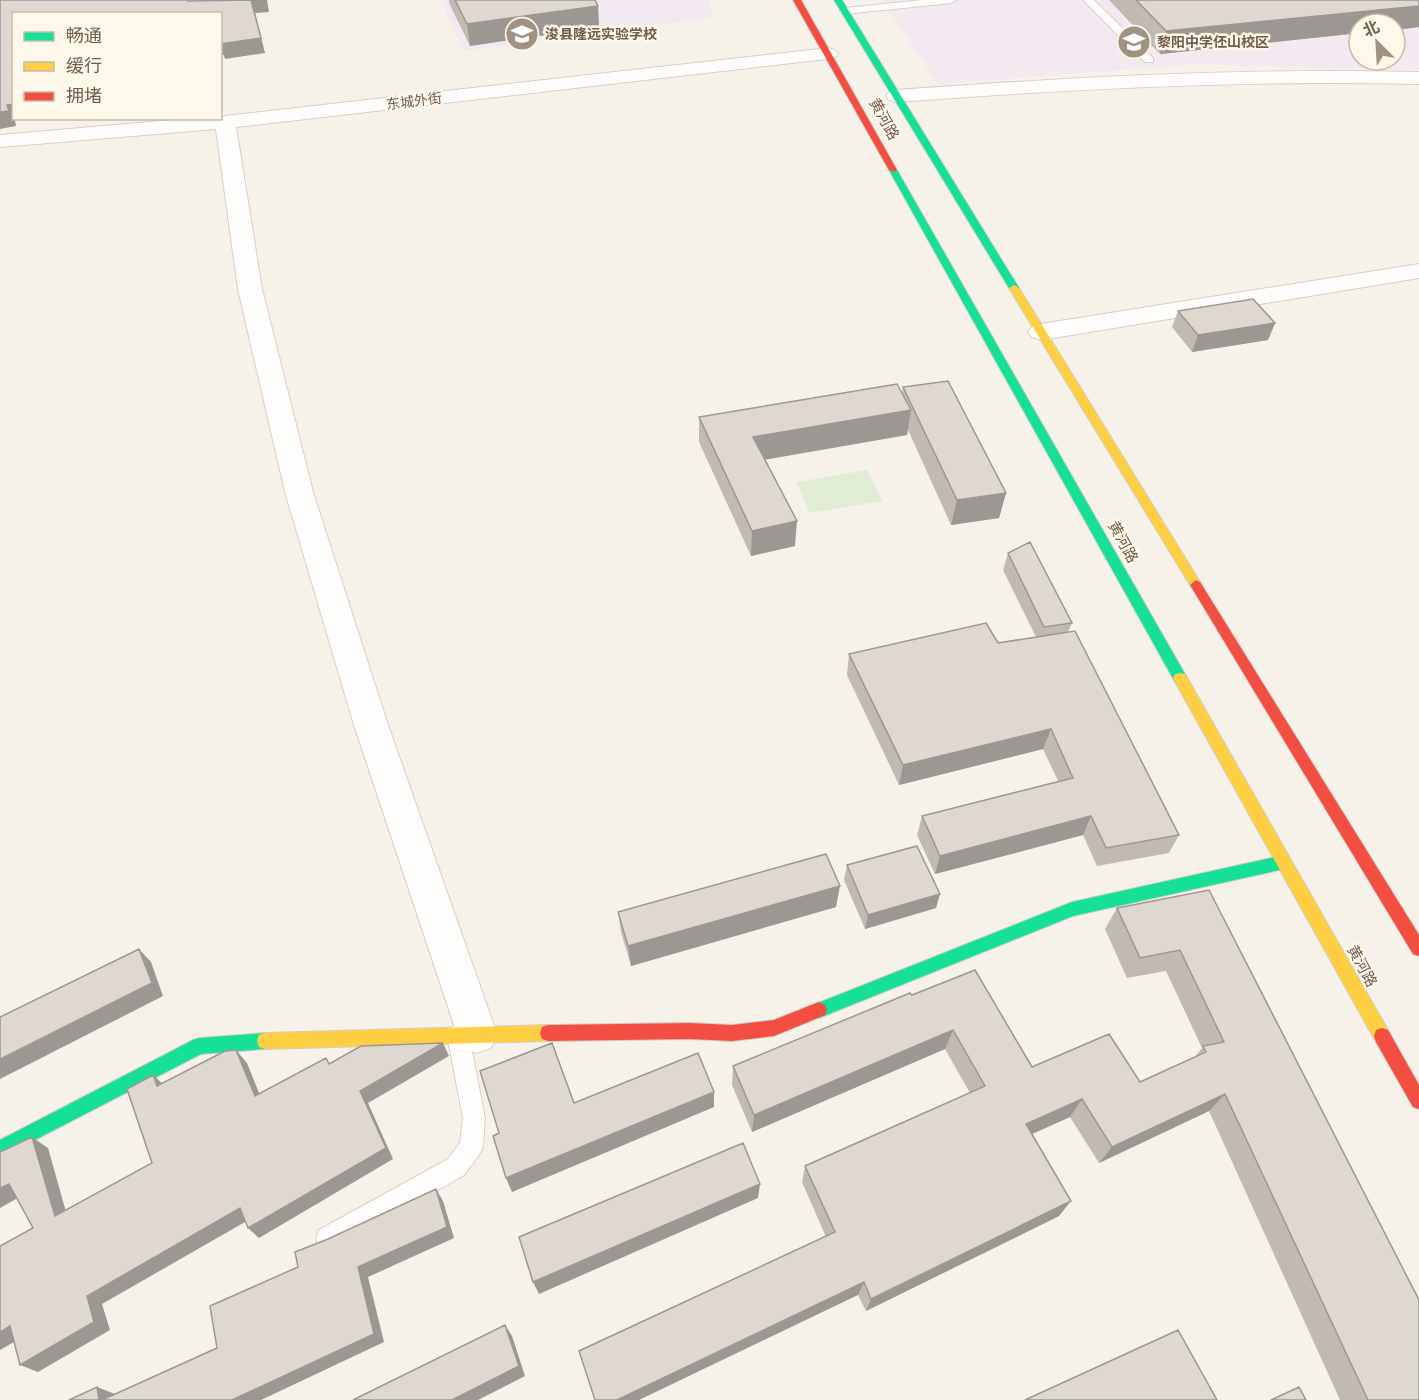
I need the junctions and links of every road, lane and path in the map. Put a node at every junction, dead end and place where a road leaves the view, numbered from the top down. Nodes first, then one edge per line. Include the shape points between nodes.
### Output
1 (797, 0) edge
2 (951, 0) edge
3 (1088, 0) edge
4 (841, 6) edge
5 (828, 54) junction
6 (1149, 60) dead end
7 (1419, 78) edge
8 (896, 96) junction
9 (225, 122) junction
10 (0, 141) edge
11 (1419, 271) edge
12 (1041, 332) junction
13 (1284, 862) junction
14 (1419, 949) edge
15 (467, 1034) junction
16 (1419, 1101) edge
17 (0, 1149) edge
18 (328, 1239) edge

1 - 5 main road, 黄河路
2 - 4 lane
3 - 6 lane
4 - 8 main road, 黄河路
5 - 9 street, 东城外街
5 - 13 main road, 黄河路
7 - 8 street via 1254,76
8 - 12 main road, 黄河路
9 - 10 street, 东城外街
9 - 15 street via 250,289 299,492
11 - 12 street
12 - 14 main road, 黄河路
13 - 15 main road via 1072,909 774,1028 732,1033
13 - 16 main road, 黄河路
15 - 17 main road via 199,1046
15 - 18 lane via 474,1118 471,1147 456,1167

